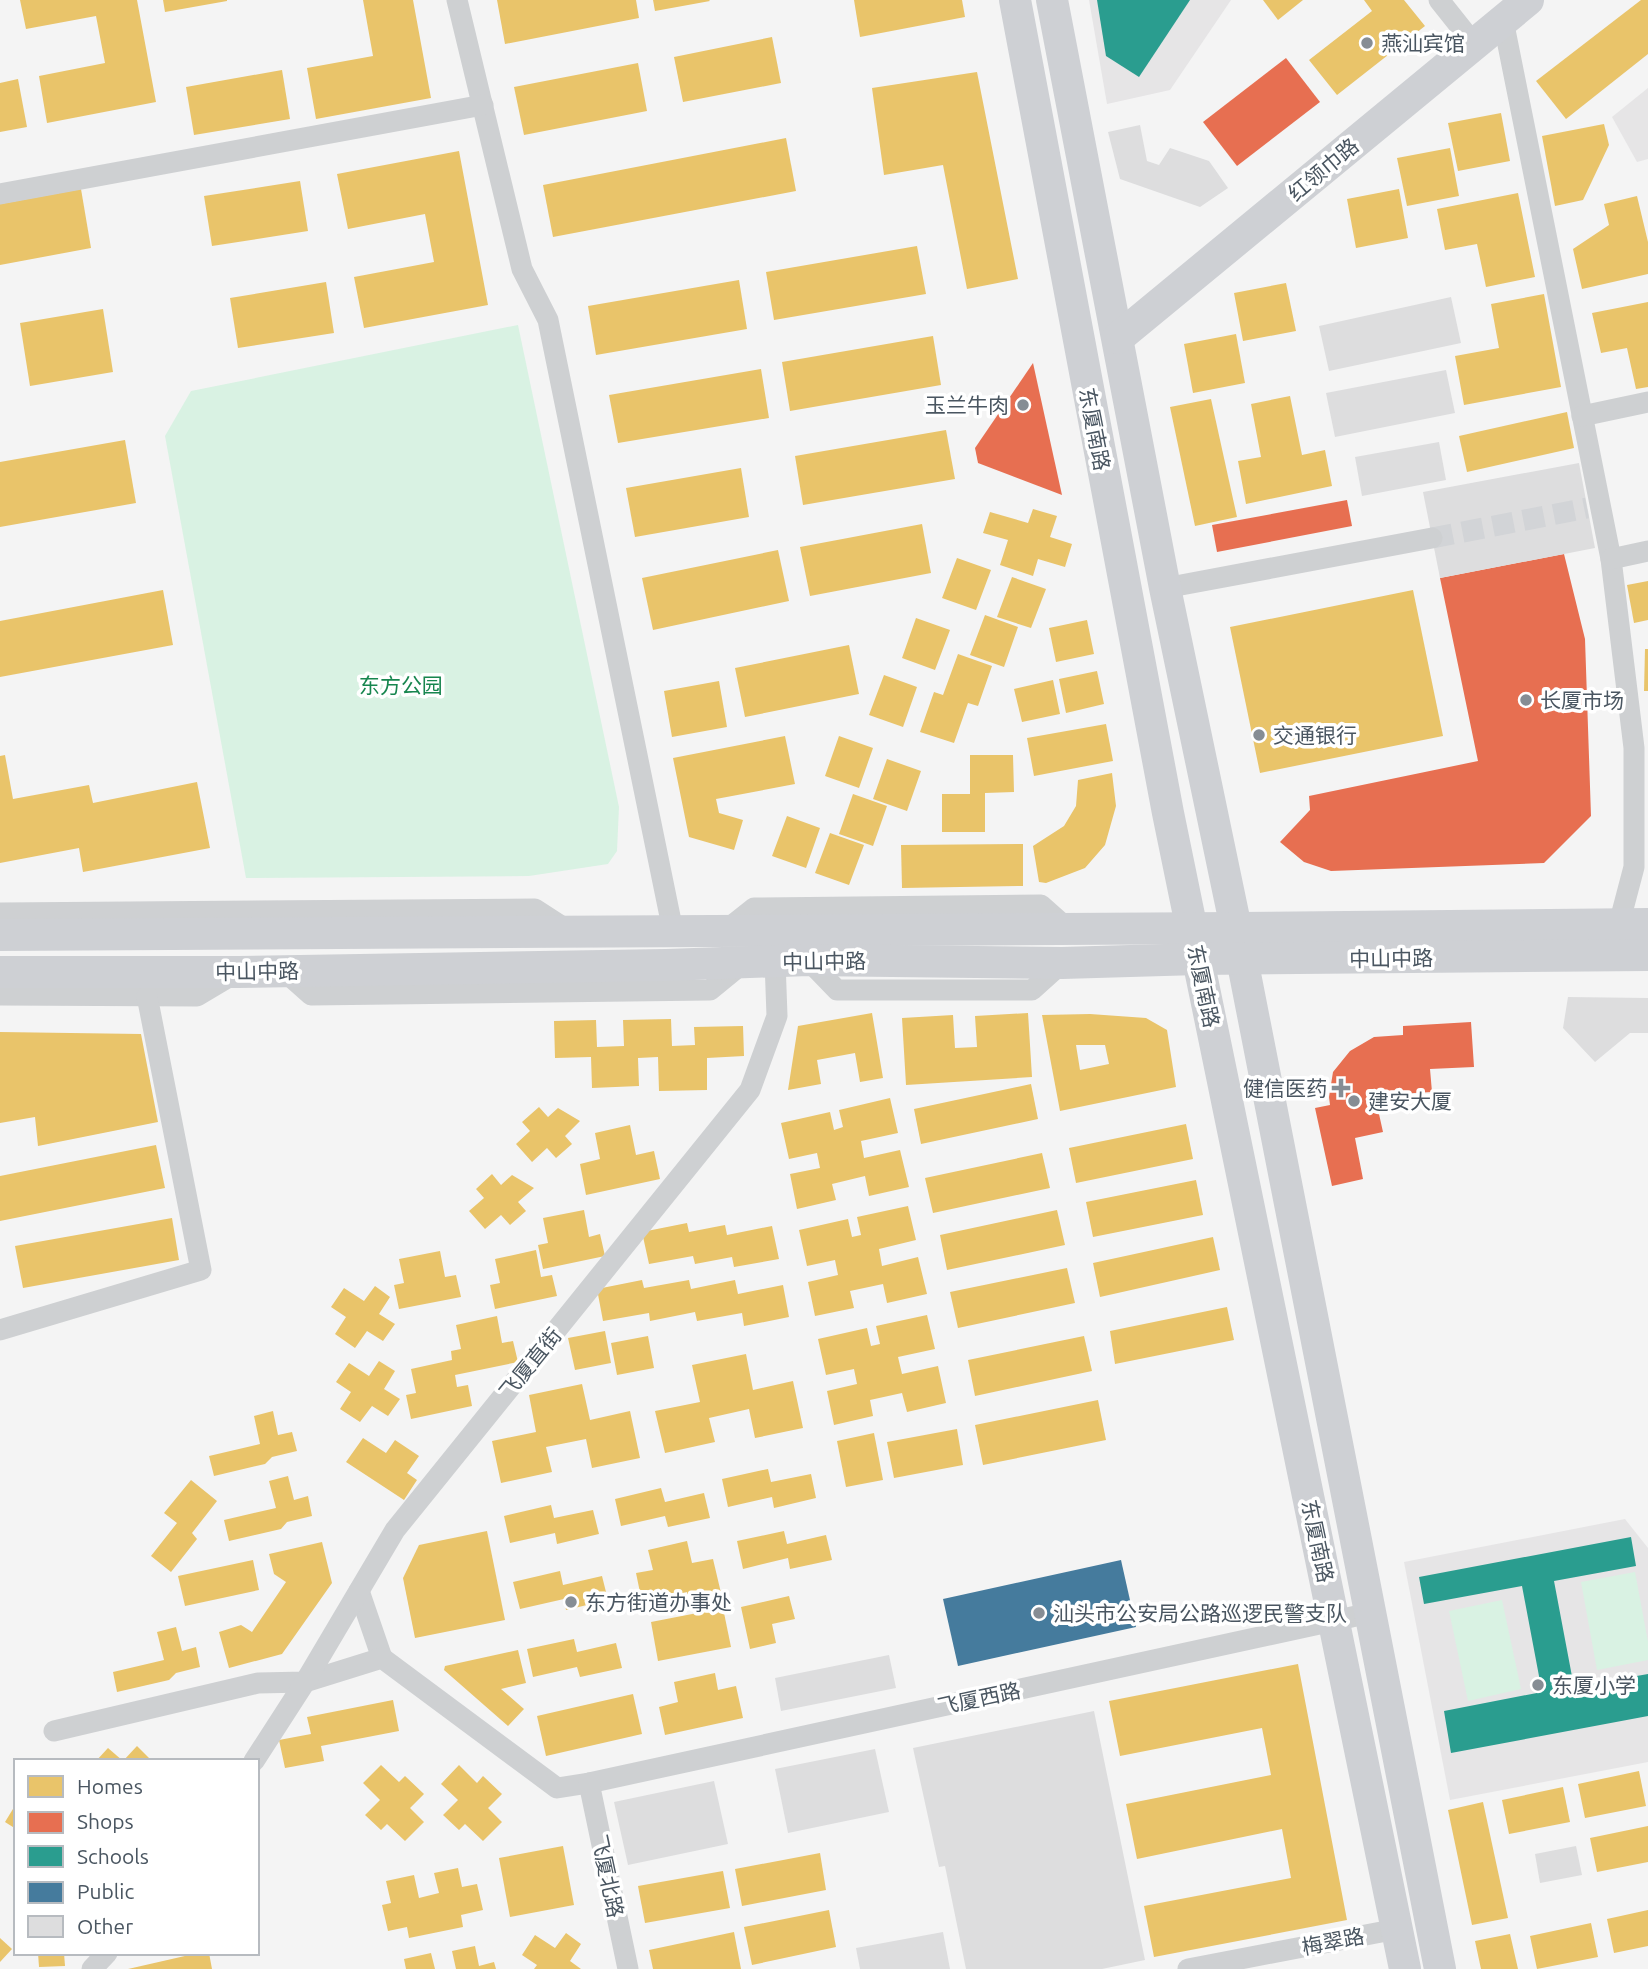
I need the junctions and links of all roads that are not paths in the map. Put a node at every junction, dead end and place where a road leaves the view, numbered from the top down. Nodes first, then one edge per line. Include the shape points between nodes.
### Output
1 (457, 0) edge
2 (1015, 0) edge
3 (1052, 0) edge
4 (1439, 0) edge
5 (1528, 0) edge
6 (1503, 20) junction
7 (1474, 44) junction
8 (483, 105) junction
9 (0, 194) edge
10 (1118, 338) junction
11 (1648, 402) edge
12 (1582, 415) junction
13 (1432, 538) tunnel mouth
14 (1648, 551) edge
15 (1611, 559) junction
16 (1165, 588) junction
17 (247, 911) junction
18 (0, 913) edge
19 (34, 913) junction
20 (1633, 924) edge
21 (1192, 928) junction
22 (1236, 928) junction
23 (673, 931) junction
24 (570, 932) junction
25 (205, 934) junction
26 (0, 935) edge
27 (1646, 958) edge
28 (1198, 959) junction
29 (1241, 960) junction
30 (775, 961) junction
31 (0, 972) edge
32 (238, 972) junction
33 (0, 995) edge
34 (147, 996) junction
35 (0, 1330) edge
36 (359, 1591) junction
37 (1370, 1613) junction
38 (1334, 1622) junction
39 (382, 1658) junction
40 (305, 1682) junction
41 (54, 1731) dead end
42 (255, 1759) edge
43 (589, 1783) junction
44 (1396, 1929) junction
45 (105, 1955) edge
46 (92, 1969) edge
47 (628, 1969) edge
48 (1188, 1969) edge
49 (1405, 1969) edge
50 (1440, 1969) edge

1 - 8 street
2 - 21 street, 东厦南路
3 - 10 street, 东厦南路
4 - 7 street
5 - 6 street, 红领巾路
6 - 7 street, 红领巾路
6 - 12 street
7 - 10 street, 红领巾路
8 - 9 street
8 - 23 street via 523,269 548,320
10 - 16 street, 东厦南路
11 - 12 street
12 - 15 street via 1594,507
13 - 16 street
14 - 15 street
15 - 20 street via 1634,748
16 - 22 street, 东厦南路
17 - 19 street
17 - 24 street via 535,909
17 - 25 street
18 - 19 street
19 - 26 street
20 - 22 street, 中山中路
21 - 22 street, 中山中路
21 - 23 street, 中山中路
21 - 28 street, 东厦南路
22 - 29 street, 东厦南路
23 - 24 street, 中山中路
24 - 25 street, 中山中路
25 - 26 street, 中山中路
27 - 29 street, 中山中路
28 - 29 street, 中山中路
28 - 30 street, 中山中路
28 - 38 street, 东厦南路
29 - 37 street, 东厦南路
30 - 32 street, 中山中路
30 - 36 street, 飞厦直街 via 777,1016 750,1090 395,1530
31 - 32 street, 中山中路
32 - 34 street via 197,996
33 - 34 street
34 - 35 street via 201,1270
36 - 39 street
36 - 40 street, 飞厦直街
37 - 38 street, 飞厦西路
37 - 50 street, 东厦南路
38 - 43 street, 飞厦西路
38 - 44 street, 东厦南路
39 - 40 street
39 - 43 street, 飞厦西路 via 557,1788
40 - 41 street via 258,1683
40 - 42 street, 飞厦直街
43 - 47 street, 飞厦北路
44 - 48 street, 梅翠路
44 - 49 street, 东厦南路
45 - 46 street

